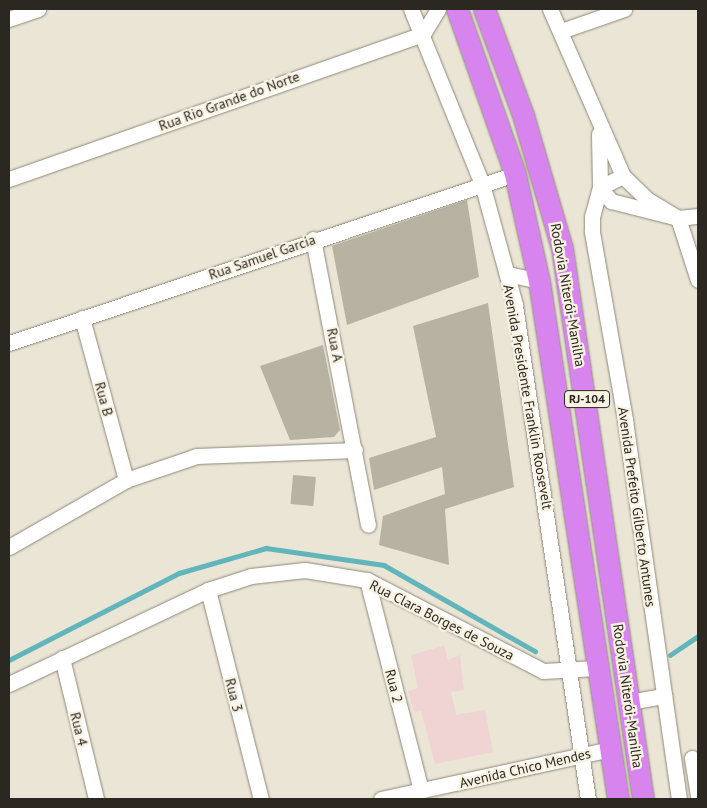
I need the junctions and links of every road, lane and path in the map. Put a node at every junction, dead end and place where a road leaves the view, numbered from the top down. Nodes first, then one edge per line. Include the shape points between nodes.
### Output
1 (38, 9) edge
2 (411, 9) edge
3 (438, 9) edge
4 (458, 9) edge
5 (484, 9) edge
6 (550, 9) edge
7 (624, 9) edge
8 (9, 18) edge
9 (561, 32) junction
10 (423, 34) junction
11 (598, 120) junction
12 (515, 174) junction
13 (623, 176) junction
14 (9, 179) edge
15 (482, 184) junction
16 (600, 188) junction
17 (698, 216) edge
18 (678, 218) junction
19 (313, 239) junction
20 (508, 274) junction
21 (540, 280) junction
22 (698, 280) edge
23 (82, 318) junction
24 (9, 343) edge
25 (355, 450) junction
26 (126, 480) junction
27 (368, 525) dead end
28 (9, 547) edge
29 (367, 580) junction
30 (208, 590) junction
31 (62, 658) junction
32 (596, 668) junction
33 (572, 670) junction
34 (9, 684) edge
35 (664, 696) junction
36 (629, 702) junction
37 (610, 749) junction
38 (584, 754) junction
39 (695, 757) edge
40 (674, 763) junction
41 (420, 791) junction
42 (698, 797) edge
43 (96, 799) edge
44 (261, 799) edge
45 (381, 799) edge
46 (588, 799) edge
47 (618, 799) edge
48 (642, 799) edge
49 (679, 799) edge

1 - 8 street
2 - 10 street, Avenida Presidente Franklin Roosevelt
3 - 10 street
4 - 12 highway, Rodovia Niterói-Manilha / RJ-104
5 - 36 highway, Rodovia Niterói-Manilha / RJ-104 via 523,116 562,248
6 - 9 street, Avenida Prefeito Gilberto Antunes
7 - 9 street
9 - 11 street, Avenida Prefeito Gilberto Antunes
10 - 14 street, Rua Rio Grande do Norte
10 - 15 street, Avenida Presidente Franklin Roosevelt
11 - 13 street, Avenida Prefeito Gilberto Antunes
11 - 16 street, Avenida Prefeito Gilberto Antunes
12 - 15 street, Rua Samuel Garcia
12 - 21 highway, Rodovia Niterói-Manilha / RJ-104
13 - 16 street
13 - 18 street
15 - 19 street, Rua Samuel Garcia
15 - 20 street, Avenida Presidente Franklin Roosevelt
16 - 18 street via 611,201
16 - 35 street, Avenida Prefeito Gilberto Antunes via 592,216 592,232 625,420
17 - 18 street
18 - 22 street
19 - 23 street, Rua Samuel Garcia
19 - 25 street, Rua A
20 - 21 street
20 - 33 street, Avenida Presidente Franklin Roosevelt
21 - 32 highway, Rodovia Niterói-Manilha / RJ-104
23 - 24 street, Rua Samuel Garcia
23 - 26 street, Rua B
25 - 26 street via 197,456
25 - 27 street, Rua A
26 - 28 street
29 - 30 street, Rua Clara Borges de Souza via 305,570 251,576
29 - 33 street, Rua Clara Borges de Souza via 534,668 553,673
29 - 41 street, Rua 2
30 - 31 street, Rua Clara Borges de Souza
30 - 44 street, Rua 3
31 - 34 street, Rua Clara Borges de Souza
31 - 43 street, Rua 4
32 - 33 street, Rua Clara Borges de Souza
32 - 37 highway, Rodovia Niterói-Manilha / RJ-104
33 - 38 street, Avenida Presidente Franklin Roosevelt
35 - 36 street
35 - 40 street, Avenida Prefeito Gilberto Antunes
36 - 48 highway, Rodovia Niterói-Manilha / RJ-104
37 - 38 street, Avenida Chico Mendes
37 - 47 highway, Rodovia Niterói-Manilha / RJ-104
38 - 41 street, Avenida Chico Mendes
38 - 46 street, Avenida Presidente Franklin Roosevelt
39 - 40 street
39 - 42 street
40 - 49 street, Avenida Prefeito Gilberto Antunes
41 - 45 street, Avenida Chico Mendes

